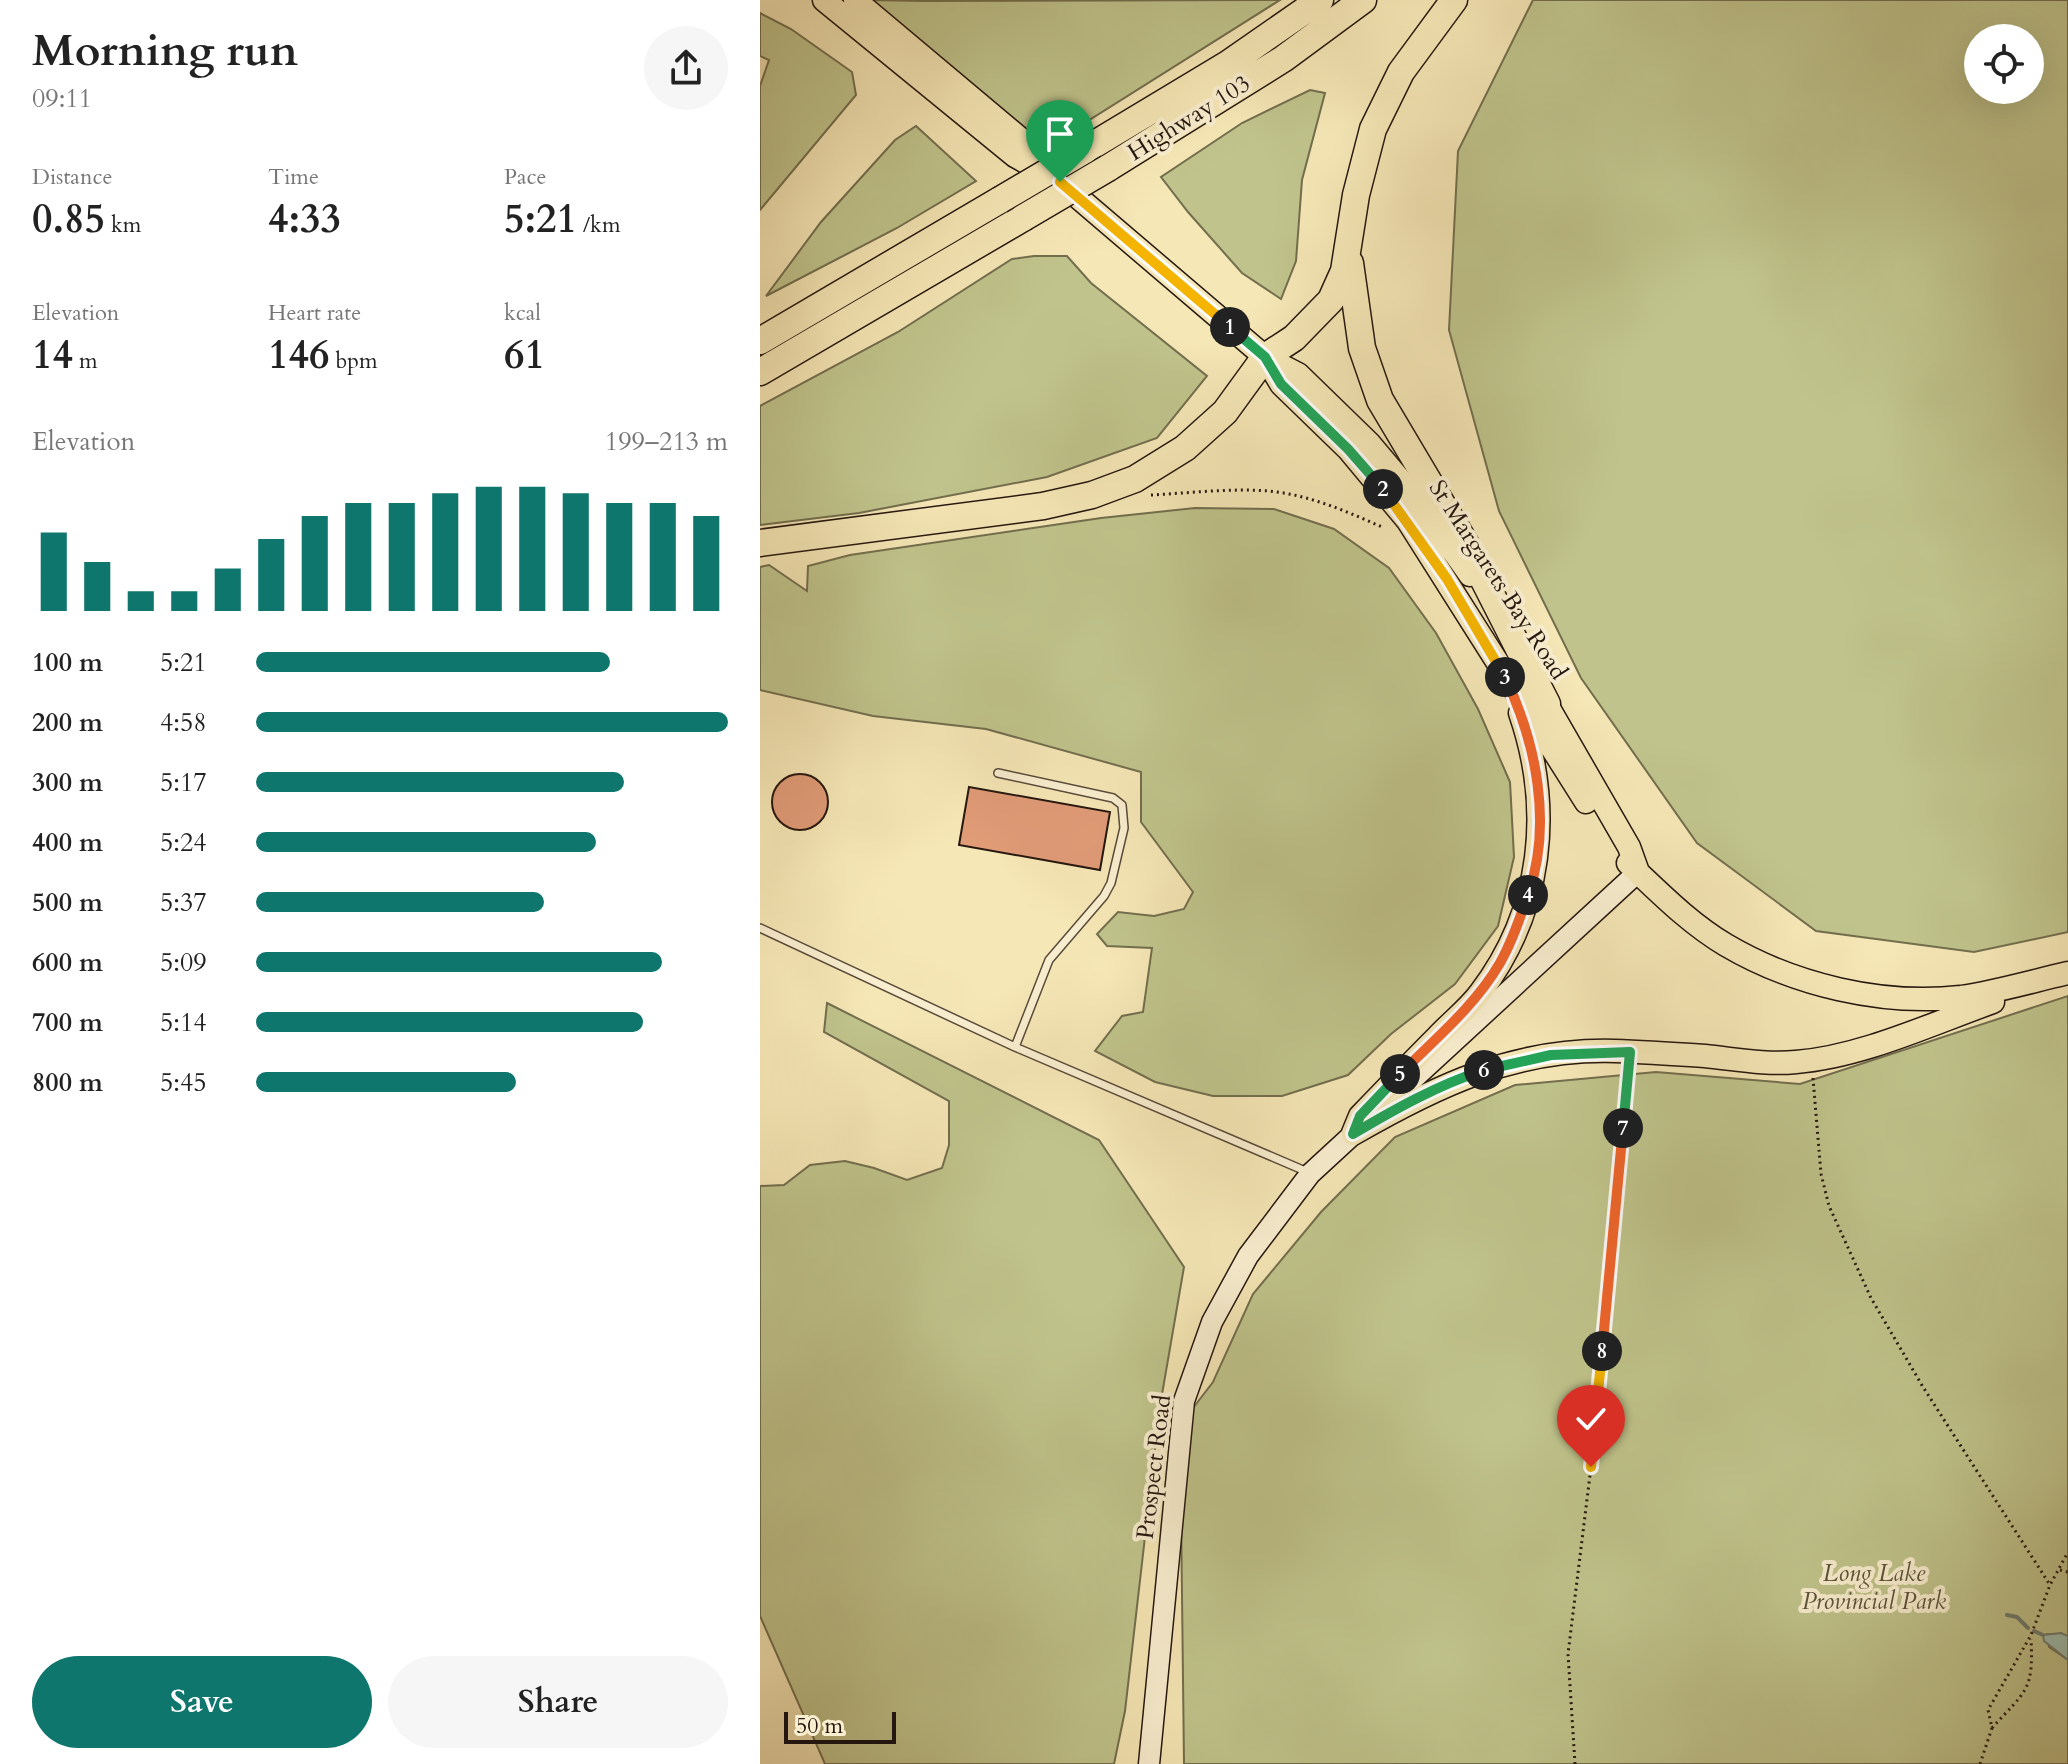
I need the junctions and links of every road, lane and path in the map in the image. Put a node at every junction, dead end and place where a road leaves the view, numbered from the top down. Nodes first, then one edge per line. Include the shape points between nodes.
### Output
1 (824, 0) edge
2 (855, 0) edge
3 (1320, 0) edge
4 (1363, 0) edge
5 (1454, 0) edge
6 (1060, 182) junction
7 (1348, 239) junction
8 (877, 273) junction
9 (760, 327) edge
10 (760, 341) edge
11 (1265, 357) junction
12 (760, 372) edge
13 (1151, 495) dead end
14 (1382, 527) dead end
15 (760, 543) edge
16 (1497, 660) junction
17 (1547, 704) junction
18 (998, 773) dead end
19 (1638, 872) junction
20 (760, 928) edge
21 (2068, 974) edge
22 (1015, 1047) junction
23 (1630, 1052) junction
24 (1812, 1059) junction
25 (1353, 1134) junction
26 (1310, 1174) junction
27 (2068, 1552) edge
28 (2060, 1570) junction
29 (2068, 1572) edge
30 (2050, 1585) junction
31 (2031, 1635) junction
32 (1992, 1728) junction
33 (1149, 1764) edge
34 (1575, 1764) edge
35 (1980, 1764) edge

1 - 6 main road, St Margarets Bay Road via 1015,156
2 - 6 main road, St Margarets Bay Road via 1029,146
3 - 8 highway, Highway 103, bridge via 1228,64
4 - 12 highway, Highway 103, bridge via 1269,68 1108,168
5 - 7 highway via 1401,72 1373,129
6 - 11 main road, St Margarets Bay Road
7 - 11 highway via 1344,271 1331,300
7 - 17 highway via 1356,322 1380,400 1465,543
8 - 9 highway
8 - 10 highway, Highway 103
11 - 15 highway via 1225,412 1185,448 1106,490 1043,506
11 - 16 main road, St Margarets Bay Road via 1281,384 1348,449 1408,521
11 - 17 main road, St Margarets Bay Road via 1298,374 1410,490 1467,570
13 - 14 path via 1271,491 1329,505
16 - 19 main road, St Margarets Bay Road via 1618,854
16 - 25 main road via 1521,714 1536,772 1540,831 1530,889 1509,945 1477,996 1360,1116
17 - 19 main road, St Margarets Bay Road
18 - 22 lane via 1113,798 1122,805 1124,828 1111,883 1049,960
19 - 21 main road, St Margarets Bay Road via 1678,911 1725,945 1836,989 1887,998 1939,998
19 - 25 main road, Prospect Road
20 - 22 lane
21 - 24 main road via 1885,1041
22 - 26 lane
23 - 24 main road via 1750,1062
23 - 25 main road via 1551,1055 1490,1068 1434,1090
23 - 34 path via 1568,1654
24 - 30 path via 1821,1174 1846,1244 1923,1387
25 - 26 main road, Prospect Road
26 - 33 main road, Prospect Road via 1248,1256 1212,1322 1184,1401
27 - 28 path
28 - 29 path
28 - 30 path
30 - 31 path
31 - 32 path via 1988,1710
31 - 32 path via 2033,1668 2026,1692
32 - 35 path

